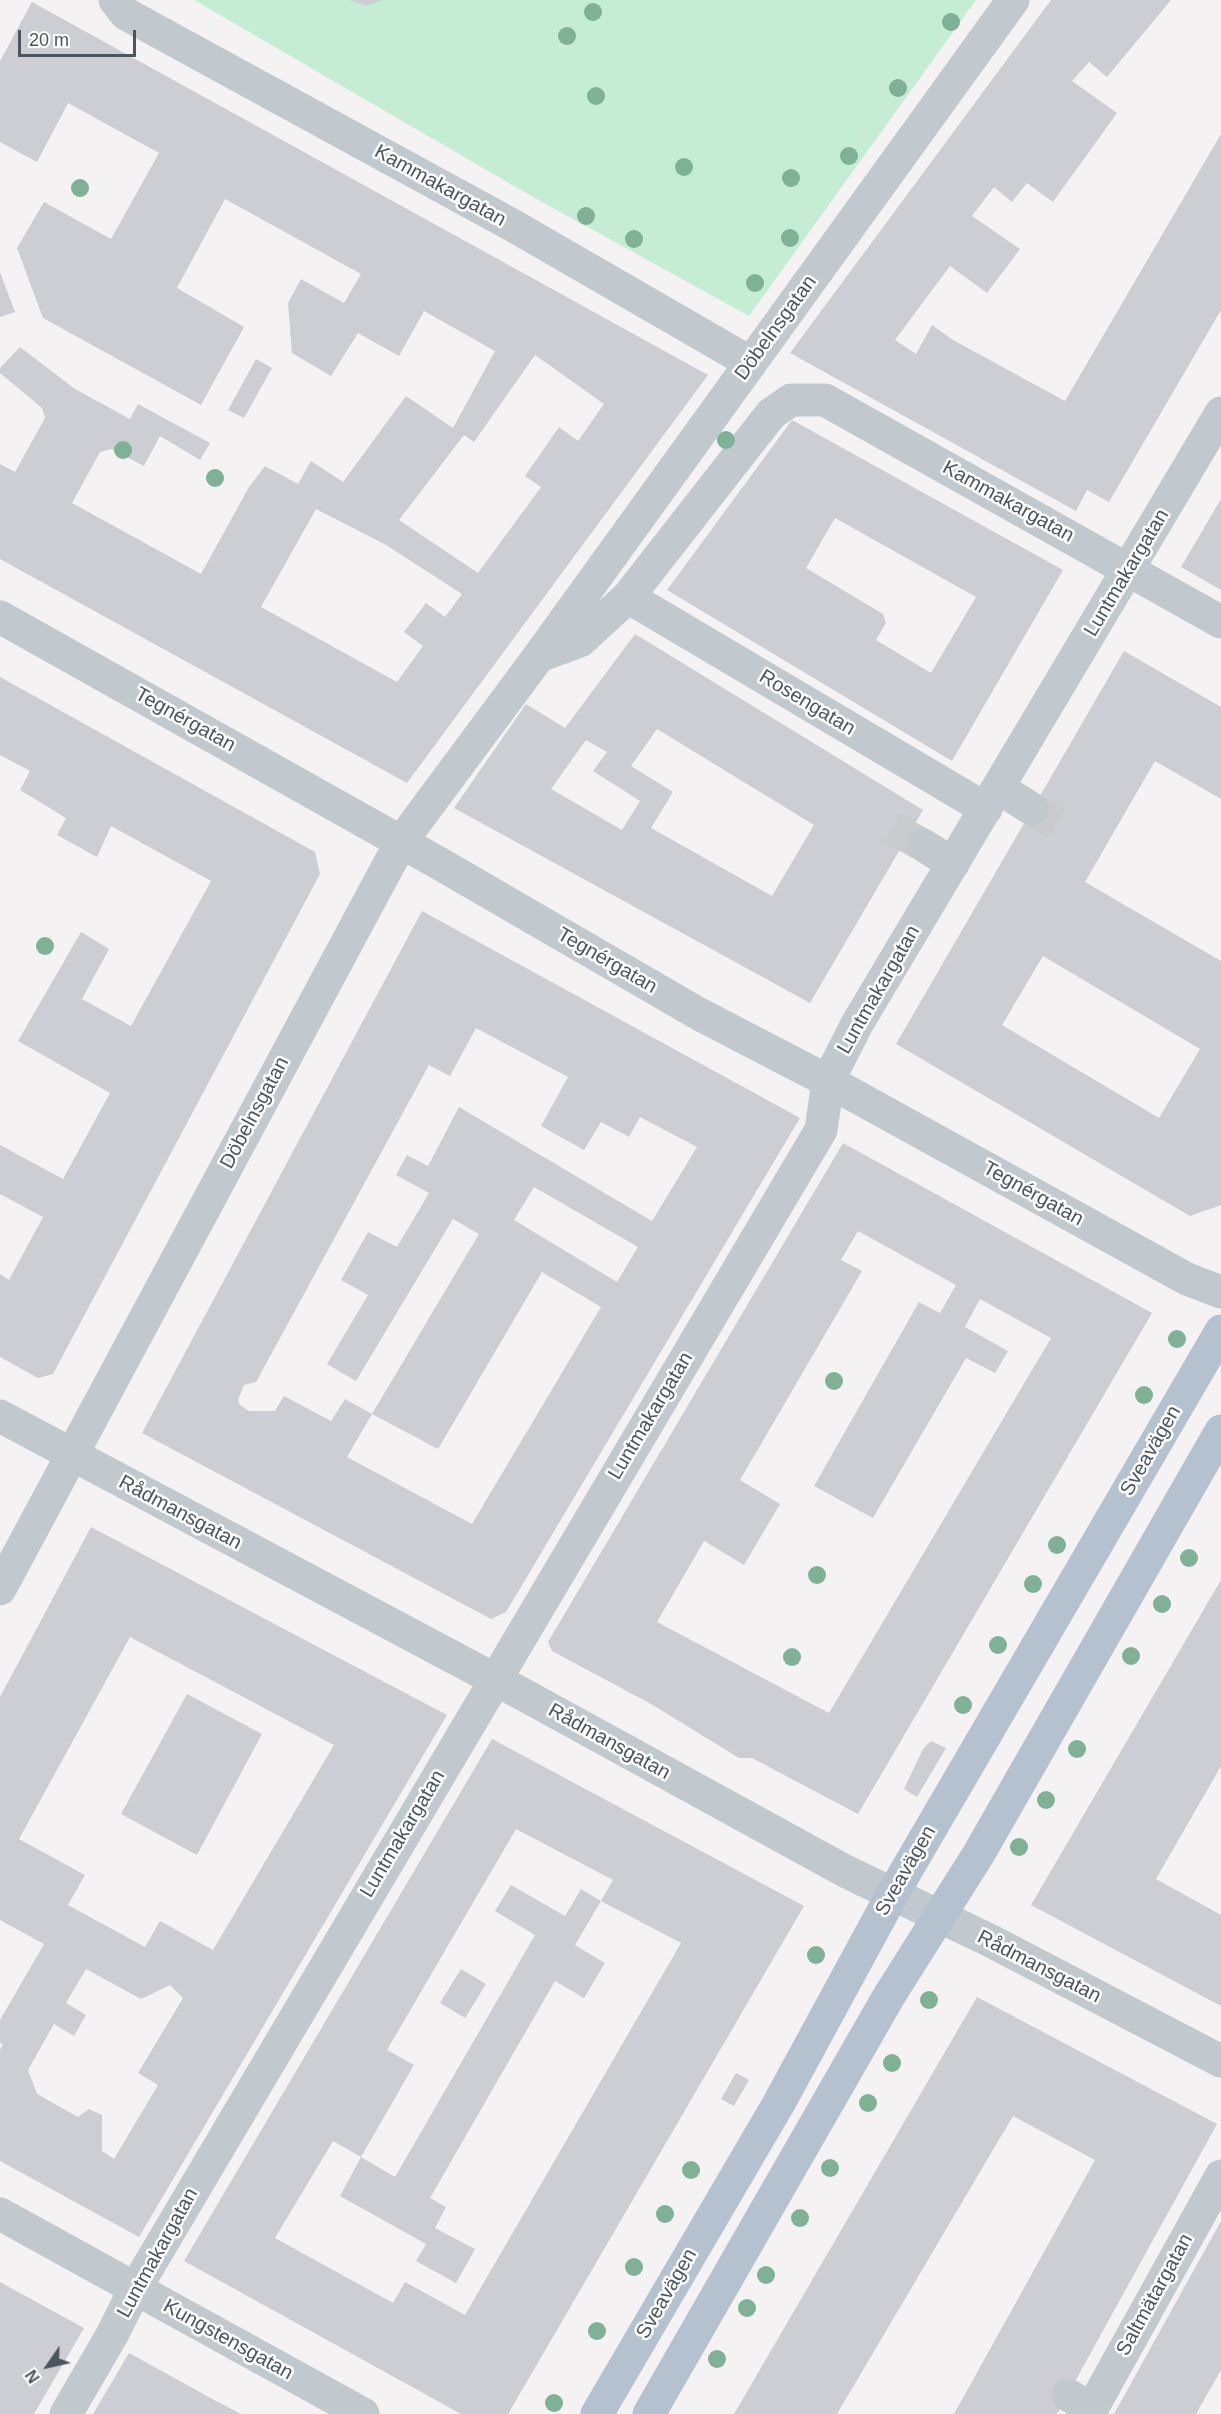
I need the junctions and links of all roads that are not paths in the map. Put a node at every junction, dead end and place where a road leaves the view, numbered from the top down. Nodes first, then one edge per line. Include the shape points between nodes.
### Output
1 (1013, 0) edge
2 (120, 7) edge
3 (751, 363) junction
4 (1221, 413) edge
5 (1129, 570) junction
6 (628, 597) junction
7 (0, 617) edge
8 (1221, 622) edge
9 (539, 656) junction
10 (992, 799) junction
11 (1032, 809) tunnel mouth
12 (400, 842) junction
13 (923, 845) tunnel mouth
14 (953, 864) junction
15 (828, 1081) junction
16 (1221, 1292) edge
17 (1221, 1331) edge
18 (0, 1416) edge
19 (1221, 1431) edge
20 (72, 1455) junction
21 (0, 1589) edge
22 (494, 1679) junction
23 (892, 1895) junction
24 (940, 1916) junction
25 (1221, 2061) edge
26 (1221, 2176) edge
27 (0, 2214) edge
28 (135, 2289) junction
29 (1083, 2406) edge
30 (66, 2414) edge
31 (363, 2414) edge
32 (597, 2414) edge
33 (649, 2414) edge

1 - 3 street, Döbelnsgatan
2 - 3 street, Kammakargatan
3 - 9 street, Döbelnsgatan
4 - 5 street, Luntmakargatan
5 - 6 street, Kammakargatan via 825,400 791,400 771,414
5 - 8 street, Kammakargatan
5 - 10 street, Luntmakargatan
6 - 9 street via 580,641
6 - 10 street, Rosengatan
7 - 12 street, Tegnérgatan
9 - 12 street, Döbelnsgatan
10 - 11 street, Rosengatan
10 - 14 street, Luntmakargatan
12 - 15 street, Tegnérgatan via 699,1014
12 - 20 street, Döbelnsgatan
13 - 14 street
14 - 15 street, Luntmakargatan
15 - 16 street, Tegnérgatan via 1187,1279
15 - 22 street, Luntmakargatan via 821,1130
17 - 23 main road, Sveavägen
18 - 20 street, Rådmansgatan
19 - 24 main road
20 - 21 street, Döbelnsgatan
20 - 22 street, Rådmansgatan
22 - 23 street, Rådmansgatan
22 - 28 street, Luntmakargatan
23 - 24 street, Rådmansgatan
23 - 32 main road, Sveavägen via 779,2103
24 - 25 street, Rådmansgatan
24 - 33 main road via 889,1996
26 - 29 street, Saltmätargatan
27 - 28 street, Kungstensgatan
28 - 30 street, Luntmakargatan
28 - 31 street, Kungstensgatan

